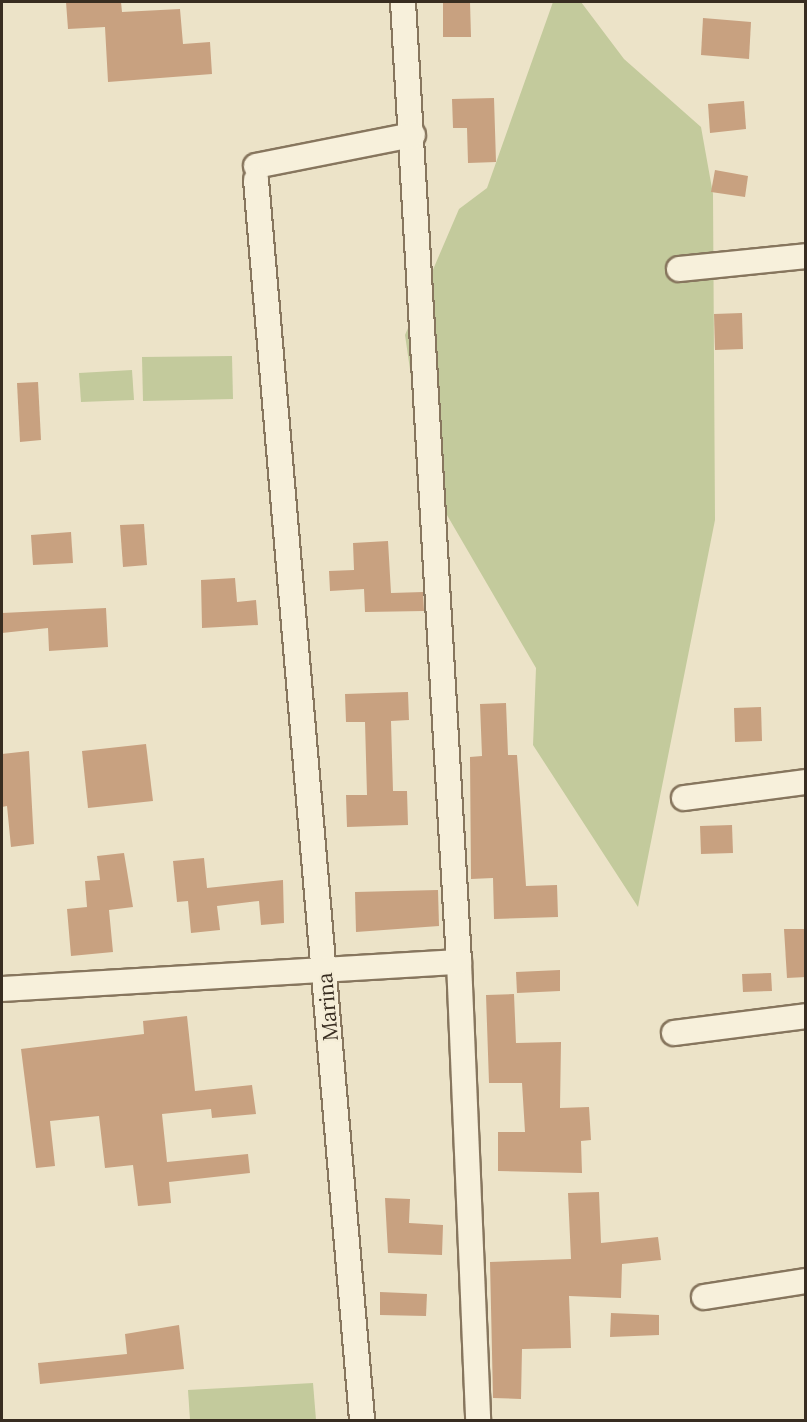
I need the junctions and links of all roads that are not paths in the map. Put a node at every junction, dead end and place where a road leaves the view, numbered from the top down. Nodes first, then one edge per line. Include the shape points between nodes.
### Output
1 (403, 2) edge
2 (413, 135) junction
3 (806, 256) edge
4 (679, 269) dead end
5 (806, 782) edge
6 (684, 798) dead end
7 (459, 962) junction
8 (325, 971) junction
9 (2, 989) edge
10 (806, 1016) edge
11 (674, 1033) dead end
12 (806, 1281) edge
13 (704, 1297) dead end
14 (362, 1420) edge
15 (478, 1420) edge

1 - 2 street
2 - 7 street
2 - 8 street, Marina via 256,173
3 - 4 street
5 - 6 street
7 - 8 street
7 - 15 street
8 - 9 street
8 - 14 street, Marina
10 - 11 street
12 - 13 street

